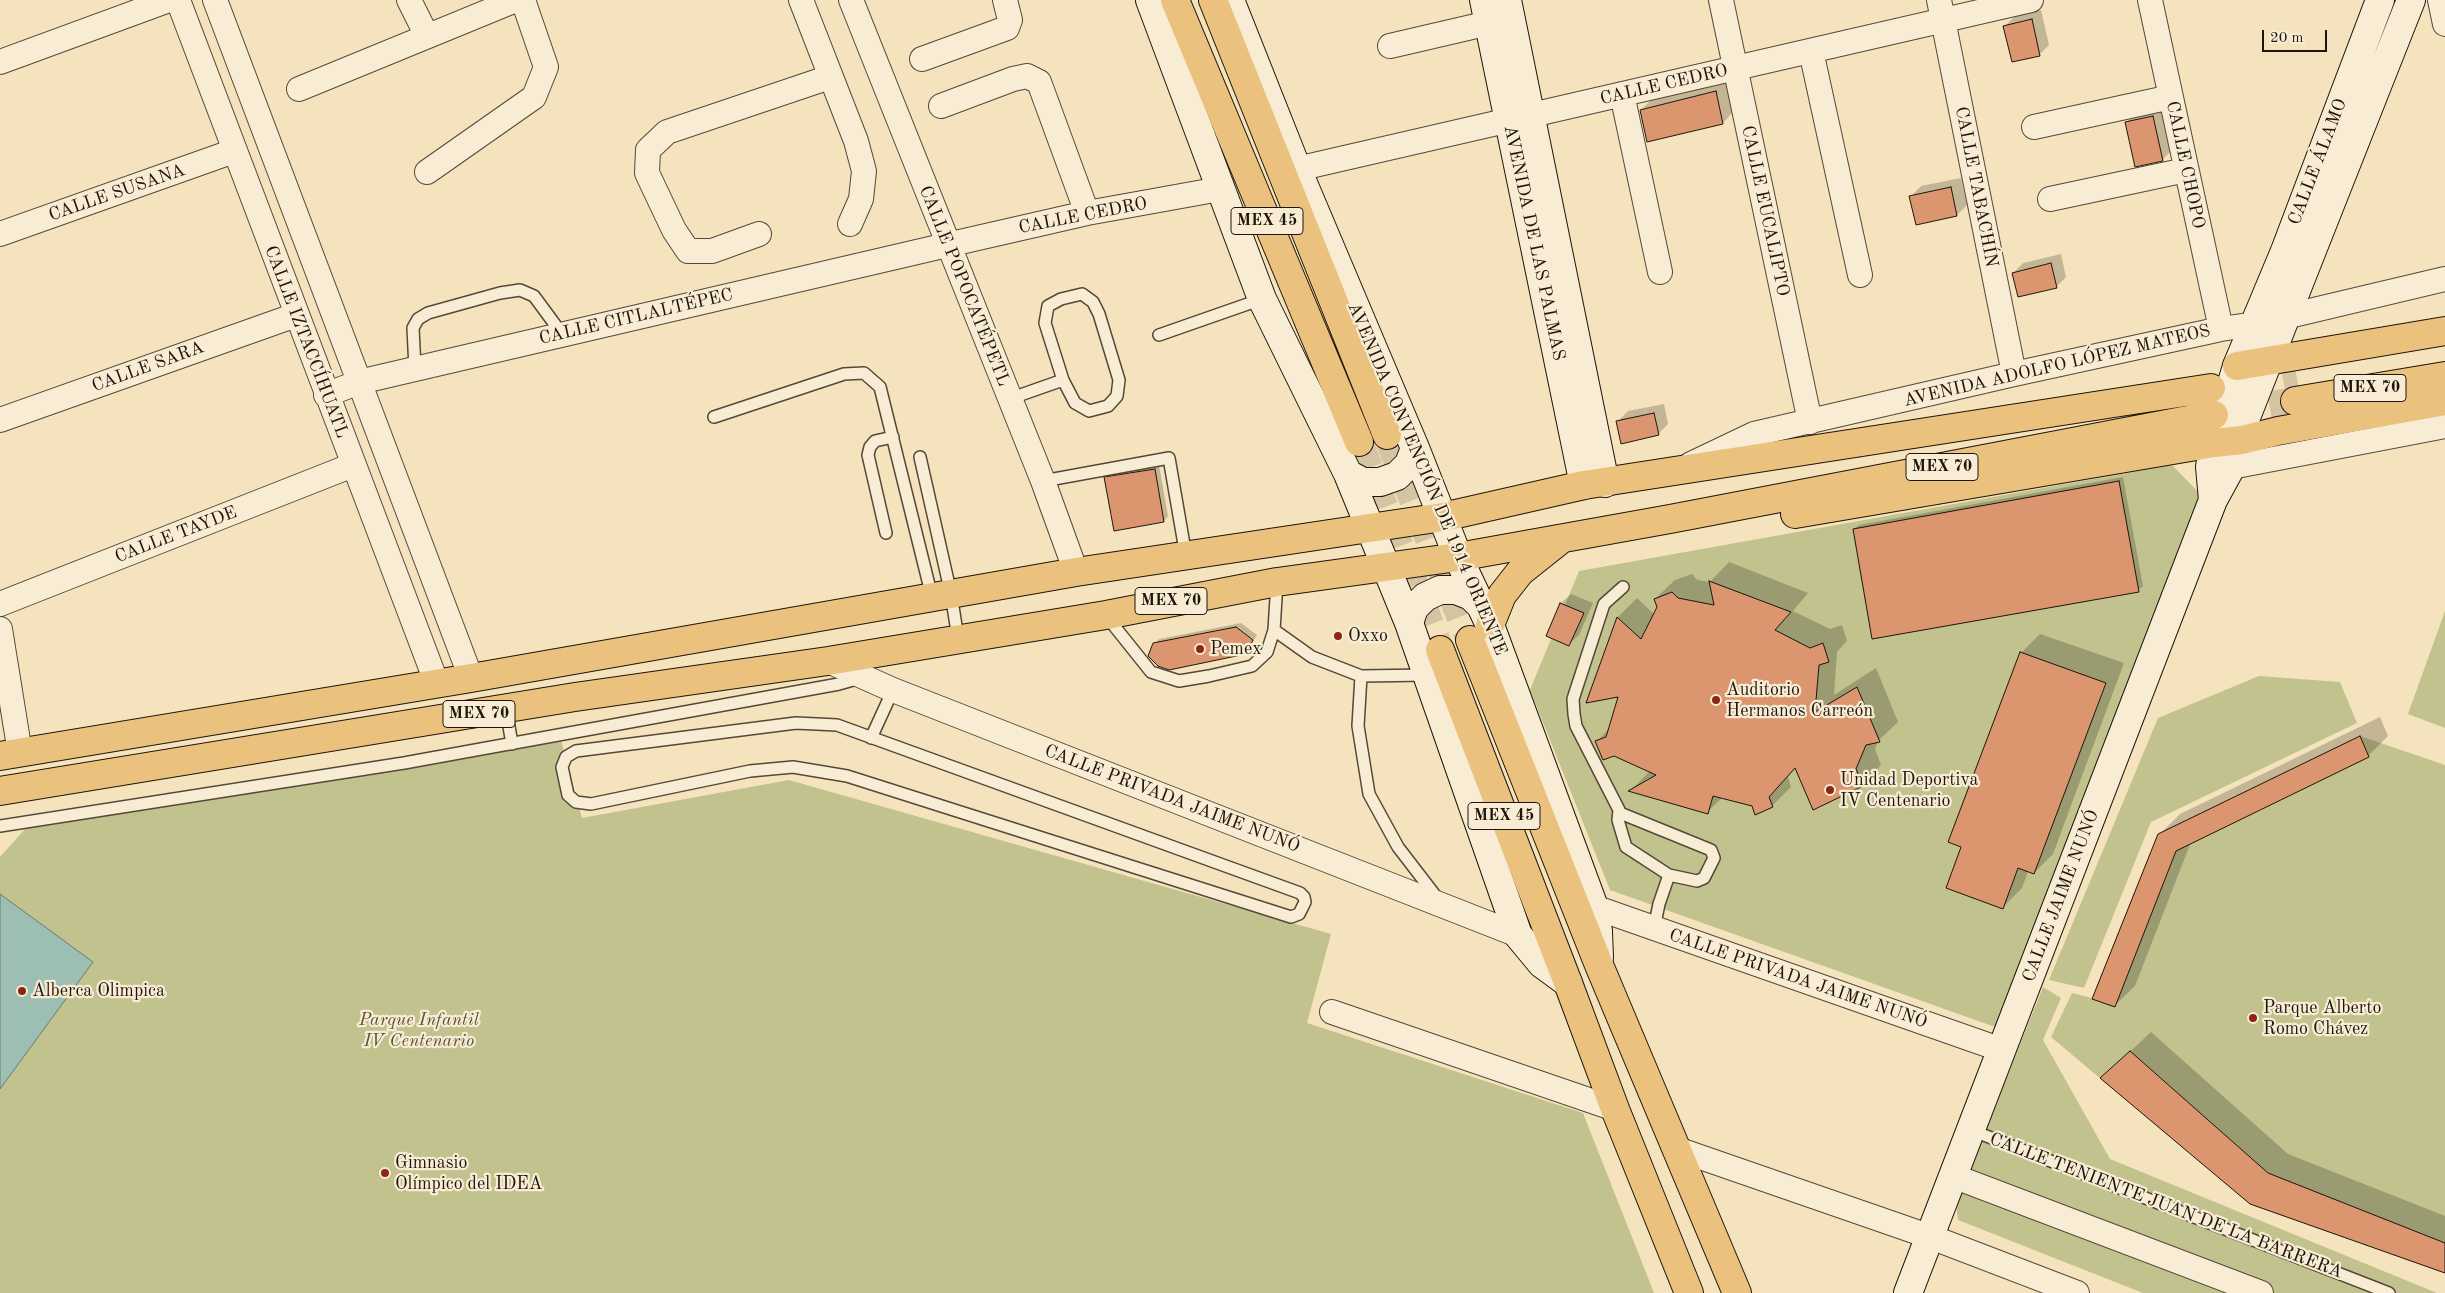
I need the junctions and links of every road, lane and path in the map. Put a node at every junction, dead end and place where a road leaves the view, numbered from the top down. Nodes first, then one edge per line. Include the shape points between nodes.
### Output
1 (169, 0) edge
2 (178, 0) edge
3 (214, 0) edge
4 (409, 0) edge
5 (516, 0) edge
6 (523, 0) edge
7 (801, 0) edge
8 (851, 0) edge
9 (1005, 0) edge
10 (1150, 0) edge
11 (1175, 0) edge
12 (1213, 0) edge
13 (1230, 0) edge
14 (1507, 0) edge
15 (1721, 0) edge
16 (2031, 0) edge
17 (2150, 0) edge
18 (2380, 0) edge
19 (2411, 0) edge
20 (2440, 0) edge
21 (1941, 10) edge
22 (1486, 12) edge
23 (2445, 24) edge
24 (427, 36) junction
25 (1390, 46) dead end
26 (1811, 51) junction
27 (922, 59) dead end
28 (0, 62) edge
29 (1735, 68) junction
30 (830, 77) junction
31 (299, 89) dead end
32 (1622, 94) junction
33 (2171, 97) junction
34 (941, 106) dead end
35 (1520, 118) junction
36 (2034, 127) dead end
37 (234, 151) junction
38 (1297, 169) junction
39 (2186, 170) junction
40 (427, 172) dead end
41 (1220, 189) junction
42 (2050, 199) dead end
43 (1087, 214) junction
44 (850, 224) dead end
45 (0, 234) edge
46 (759, 234) dead end
47 (947, 245) junction
48 (1660, 272) dead end
49 (1860, 275) dead end
50 (2445, 279) edge
51 (1262, 299) junction
52 (296, 315) junction
53 (2288, 317) junction
54 (2255, 324) junction
55 (2221, 329) junction
56 (2445, 331) edge
57 (562, 334) junction
58 (1159, 335) dead end
59 (2445, 346) edge
60 (2270, 360) junction
61 (2236, 366) junction
62 (414, 369) junction
63 (2296, 373) tunnel mouth
64 (2014, 374) junction
65 (2445, 376) edge
66 (1063, 380) junction
67 (359, 382) junction
68 (326, 395) junction
69 (1009, 398) junction
70 (2295, 401) tunnel mouth
71 (2445, 401) edge
72 (714, 417) dead end
73 (0, 420) edge
74 (1810, 422) junction
75 (2445, 426) edge
76 (1387, 435) tunnel mouth
77 (893, 438) junction
78 (1359, 442) tunnel mouth
79 (1415, 448) junction
80 (2223, 454) junction
81 (920, 457) dead end
82 (353, 466) junction
83 (1675, 471) junction
84 (1348, 474) junction
85 (1043, 481) junction
86 (1594, 484) junction
87 (1443, 516) junction
88 (1670, 519) junction
89 (1370, 528) junction
90 (886, 533) dead end
91 (1562, 539) junction
92 (1186, 556) junction
93 (1458, 556) junction
94 (1385, 566) junction
95 (1076, 572) junction
96 (1277, 582) junction
97 (1623, 587) dead end
98 (941, 596) junction
99 (0, 604) edge
100 (1106, 615) junction
101 (1408, 623) junction
102 (1481, 624) junction
103 (0, 629) edge
104 (1274, 630) junction
105 (958, 638) junction
106 (1440, 650) tunnel mouth
107 (828, 662) junction
108 (1427, 675) junction
109 (1361, 676) junction
110 (863, 677) junction
111 (471, 678) junction
112 (436, 684) junction
113 (893, 690) junction
114 (506, 709) junction
115 (871, 738) junction
116 (512, 744) junction
117 (10, 755) edge
118 (0, 791) edge
119 (1620, 812) junction
120 (0, 826) edge
121 (1669, 875) junction
122 (1443, 905) junction
123 (1594, 907) junction
124 (1654, 928) junction
125 (1518, 935) junction
126 (1599, 965) junction
127 (1568, 983) junction
128 (1332, 1012) dead end
129 (2002, 1050) junction
130 (1615, 1109) junction
131 (1970, 1130) junction
132 (1677, 1149) junction
133 (1953, 1176) junction
134 (1931, 1237) junction
135 (1689, 1293) edge
136 (1737, 1293) edge
137 (1908, 1293) edge
138 (2077, 1293) edge
139 (2261, 1293) edge
140 (2389, 1293) edge

1 - 28 street
2 - 37 street, CALLE IZTACCÍHUATL
3 - 67 street, CALLE IZTACCÍHUATL
4 - 24 street
5 - 24 street
6 - 40 street via 546,67 534,97
7 - 30 street
8 - 47 street, CALLE POPOCATÉPETL
9 - 27 street via 1010,20 1007,28
10 - 41 street
11 - 78 main road, MEX 45
12 - 76 main road, AVENIDA CONVENCIÓN DE 1914 ORIENTE / MEX 45
13 - 38 street, AVENIDA CONVENCIÓN DE 1914 ORIENTE
14 - 35 street, AVENIDA DE LAS PALMAS
15 - 29 street, CALLE EUCALIPTO
16 - 21 street, CALLE CEDRO
17 - 33 street, CALLE CHOPO
18 - 54 street, CALLE ÁLAMO
19 - 53 street, CALLE ÁLAMO
20 - 23 street
21 - 26 street, CALLE CEDRO
21 - 64 street, CALLE TABACHÍN
22 - 25 street
22 - 35 street, AVENIDA DE LAS PALMAS
24 - 31 street
26 - 29 street, CALLE CEDRO
26 - 49 street
29 - 32 street, CALLE CEDRO
29 - 74 street, CALLE EUCALIPTO
30 - 44 street via 856,141 864,171 862,199
30 - 46 street via 667,132 648,150 647,173 674,230 688,251 712,252
32 - 35 street, CALLE CEDRO
32 - 48 street
33 - 36 street
33 - 39 street, CALLE CHOPO
34 - 43 street via 1013,79 1027,76 1039,82
35 - 38 street, CALLE CEDRO
35 - 86 street, AVENIDA DE LAS PALMAS
37 - 45 street, CALLE SUSANA
37 - 52 street, CALLE IZTACCÍHUATL
38 - 79 street, AVENIDA CONVENCIÓN DE 1914 ORIENTE
39 - 42 street
39 - 55 street, CALLE CHOPO
41 - 43 street, CALLE CEDRO
41 - 51 street
43 - 47 street, CALLE CEDRO
47 - 57 street, CALLE CITLALTÉPEC
47 - 69 street, CALLE POPOCATÉPETL
50 - 53 street, AVENIDA ADOLFO LÓPEZ MATEOS
51 - 58 lane
51 - 84 street
52 - 68 street, CALLE IZTACCÍHUATL
52 - 73 street, CALLE SARA
53 - 54 street, AVENIDA ADOLFO LÓPEZ MATEOS
53 - 60 street, CALLE ÁLAMO
54 - 55 street, AVENIDA ADOLFO LÓPEZ MATEOS
54 - 61 street, CALLE ÁLAMO
55 - 64 street, AVENIDA ADOLFO LÓPEZ MATEOS
56 - 60 main road
57 - 62 street, CALLE CITLALTÉPEC
57 - 62 lane via 534,296 520,290 500,293 428,313 418,319 413,328
59 - 63 main road, MEX 70
60 - 61 main road
60 - 80 street, CALLE JAIME NUNÓ
61 - 80 street, CALLE JAIME NUNÓ
62 - 67 street, CALLE CITLALTÉPEC
64 - 74 street, AVENIDA ADOLFO LÓPEZ MATEOS
65 - 70 main road, MEX 70
66 - 66 lane via 1045,323 1048,306 1082,294 1093,302 1099,314 1119,380 1117,396 1108,406 1089,411 1075,403
66 - 69 lane
67 - 68 street, CALLE CITLALTÉPEC
67 - 111 street, CALLE IZTACCÍHUATL
68 - 82 street, CALLE IZTACCÍHUATL
69 - 85 street, CALLE POPOCATÉPETL
71 - 80 main road
72 - 77 lane via 844,374 864,373 880,387
74 - 83 street, AVENIDA ADOLFO LÓPEZ MATEOS via 1754,434
75 - 80 street
77 - 90 lane via 875,441 868,455
77 - 98 lane
79 - 84 street via 1409,464 1397,476 1380,482 1363,482
79 - 87 street, AVENIDA CONVENCIÓN DE 1914 ORIENTE
80 - 88 main road via 1727,526 1697,526
80 - 129 street, CALLE JAIME NUNÓ via 2213,500
81 - 98 lane
82 - 99 street, CALLE TAYDE
82 - 112 street, CALLE IZTACCÍHUATL
83 - 86 main road, MEX 70
83 - 88 main road, MEX 70 via 2213,402
84 - 89 street
85 - 92 lane via 1168,458
85 - 95 street, CALLE POPOCATÉPETL
86 - 87 main road, MEX 70
87 - 89 main road, MEX 70
87 - 93 street, AVENIDA CONVENCIÓN DE 1914 ORIENTE
88 - 91 main road, MEX 70
89 - 92 main road, MEX 70
89 - 94 street
91 - 93 main road, MEX 70
91 - 102 main road via 1520,572
92 - 95 main road, MEX 70
93 - 94 main road, MEX 70
93 - 102 street, AVENIDA CONVENCIÓN DE 1914 ORIENTE
94 - 96 main road, MEX 70
94 - 101 street
95 - 98 main road, MEX 70
96 - 100 main road, MEX 70
96 - 104 lane
97 - 119 lane via 1604,604 1573,699 1576,726
98 - 105 lane
98 - 111 main road, MEX 70
100 - 104 lane via 1152,672 1179,681 1252,666 1267,652
100 - 105 main road, MEX 70
101 - 102 street via 1414,608 1425,597 1440,590 1456,590 1471,596
101 - 108 street
102 - 123 street, AVENIDA CONVENCIÓN DE 1914 ORIENTE
102 - 126 main road, AVENIDA CONVENCIÓN DE 1914 ORIENTE / MEX 45
103 - 117 street
104 - 109 lane via 1312,657
105 - 107 main road, MEX 70
106 - 127 main road, MEX 45
107 - 110 street, CALLE PRIVADA JAIME NUNÓ
107 - 114 main road, MEX 70
108 - 109 lane
108 - 125 street
109 - 122 lane via 1358,726 1369,794 1398,847
110 - 113 street, CALLE PRIVADA JAIME NUNÓ
110 - 116 lane
111 - 112 main road, MEX 70
112 - 117 main road, MEX 70
113 - 115 lane
113 - 122 street, CALLE PRIVADA JAIME NUNÓ
114 - 116 lane
114 - 118 main road, MEX 70
115 - 115 lane via 837,725 796,723 576,751 566,757 562,767 568,795 576,802 591,804 750,771 793,767 846,776 1291,917 1299,914 1305,902 1300,893
116 - 120 lane
119 - 121 lane via 1618,820 1626,847
119 - 121 lane via 1711,850 1714,858 1704,878 1697,880
121 - 124 lane via 1658,904
122 - 125 street, CALLE PRIVADA JAIME NUNÓ
123 - 124 street, CALLE PRIVADA JAIME NUNÓ
123 - 126 street, AVENIDA CONVENCIÓN DE 1914 ORIENTE
124 - 129 street, CALLE PRIVADA JAIME NUNÓ
125 - 127 street via 1542,964
126 - 132 main road, AVENIDA CONVENCIÓN DE 1914 ORIENTE / MEX 45
127 - 130 main road, MEX 45
128 - 130 street
129 - 131 street, CALLE JAIME NUNÓ
130 - 135 main road, MEX 45
131 - 133 street, CALLE JAIME NUNÓ
131 - 140 lane, CALLE TENIENTE JUAN DE LA BARRERA
132 - 134 street
132 - 136 main road, AVENIDA CONVENCIÓN DE 1914 ORIENTE / MEX 45
133 - 134 street, CALLE JAIME NUNÓ
133 - 139 street
134 - 137 street, CALLE JAIME NUNÓ
134 - 138 street

